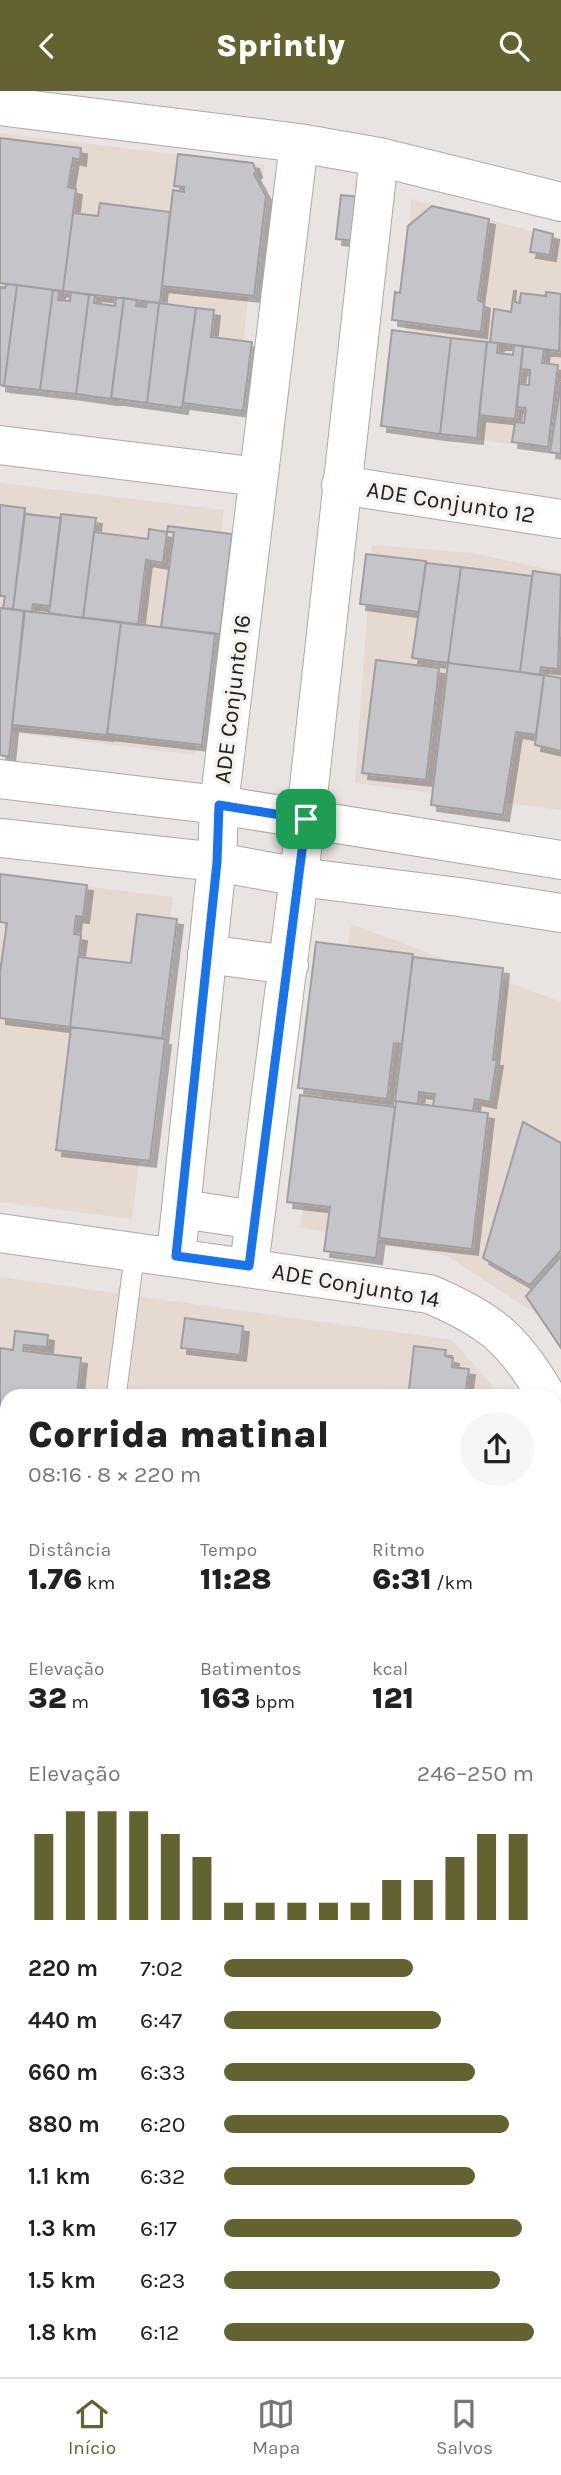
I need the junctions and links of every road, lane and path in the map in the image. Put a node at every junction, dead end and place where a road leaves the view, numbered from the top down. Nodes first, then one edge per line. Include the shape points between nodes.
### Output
1 (0, 106) edge
2 (299, 142) junction
3 (379, 157) junction
4 (561, 202) edge
5 (0, 445) edge
6 (258, 477) junction
7 (341, 485) junction
8 (561, 519) edge
9 (0, 779) edge
10 (219, 805) junction
11 (306, 819) junction
12 (0, 838) edge
13 (561, 860) edge
14 (217, 862) junction
15 (299, 877) junction
16 (561, 913) edge
17 (207, 954) junction
18 (289, 965) junction
19 (183, 1209) junction
20 (255, 1220) junction
21 (0, 1233) edge
22 (135, 1250) junction
23 (176, 1256) junction
24 (249, 1266) junction
25 (117, 1389) edge
26 (542, 1389) edge

1 - 2 street
2 - 3 street
2 - 6 street, ADE Conjunto 16
3 - 4 street
3 - 7 street
5 - 6 street
6 - 10 street, ADE Conjunto 16
7 - 8 street, ADE Conjunto 12
7 - 11 street
9 - 10 street
10 - 11 street
10 - 14 street, ADE Conjunto 16
11 - 13 street
11 - 15 street
12 - 14 street
14 - 15 street
14 - 17 street, ADE Conjunto 16
15 - 16 street
15 - 18 street
17 - 18 street
17 - 19 street, ADE Conjunto 16
18 - 20 street
19 - 20 street
19 - 23 street, ADE Conjunto 16
20 - 24 street
21 - 22 street, ADE Conjunto 14
22 - 23 street, ADE Conjunto 14
22 - 25 lane
23 - 24 street, ADE Conjunto 14
24 - 26 street, ADE Conjunto 14 via 429,1294 470,1311 494,1327 519,1354

